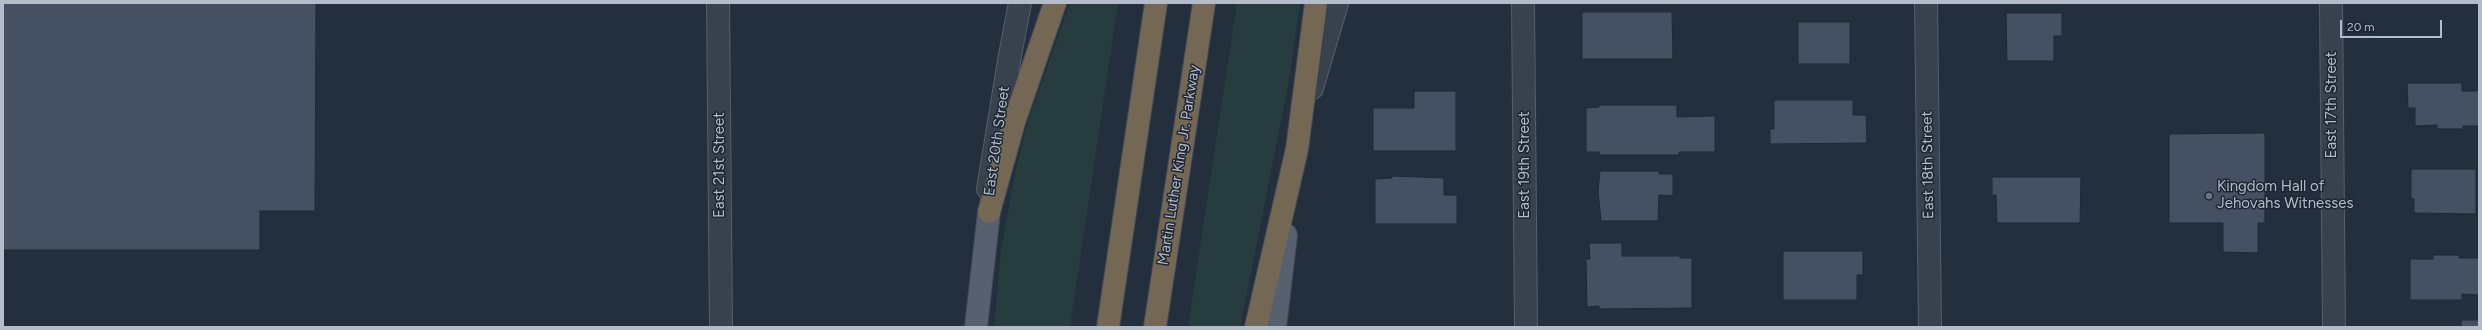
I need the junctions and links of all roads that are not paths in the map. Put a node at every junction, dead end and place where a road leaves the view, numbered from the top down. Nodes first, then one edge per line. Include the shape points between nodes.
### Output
1 (718, 3) edge
2 (1020, 3) edge
3 (1055, 3) edge
4 (1156, 3) edge
5 (1204, 3) edge
6 (1316, 3) edge
7 (1337, 3) edge
8 (1523, 3) edge
9 (1926, 3) edge
10 (2332, 3) edge
11 (1297, 149) junction
12 (989, 212) junction
13 (721, 327) edge
14 (976, 327) edge
15 (1108, 327) edge
16 (1155, 327) edge
17 (1256, 327) edge
18 (1275, 327) edge
19 (1526, 327) edge
20 (1930, 327) edge
21 (2334, 327) edge

1 - 13 street, East 21st Street
2 - 12 street, East 20th Street via 988,184
3 - 12 highway via 1014,122
4 - 15 highway
5 - 16 highway, Martin Luther King Jr. Parkway
6 - 11 highway
7 - 11 street
8 - 19 street, East 19th Street
9 - 20 street, East 18th Street
10 - 21 street, East 17th Street
11 - 17 highway
11 - 18 main road
12 - 14 main road, East 20th Street

